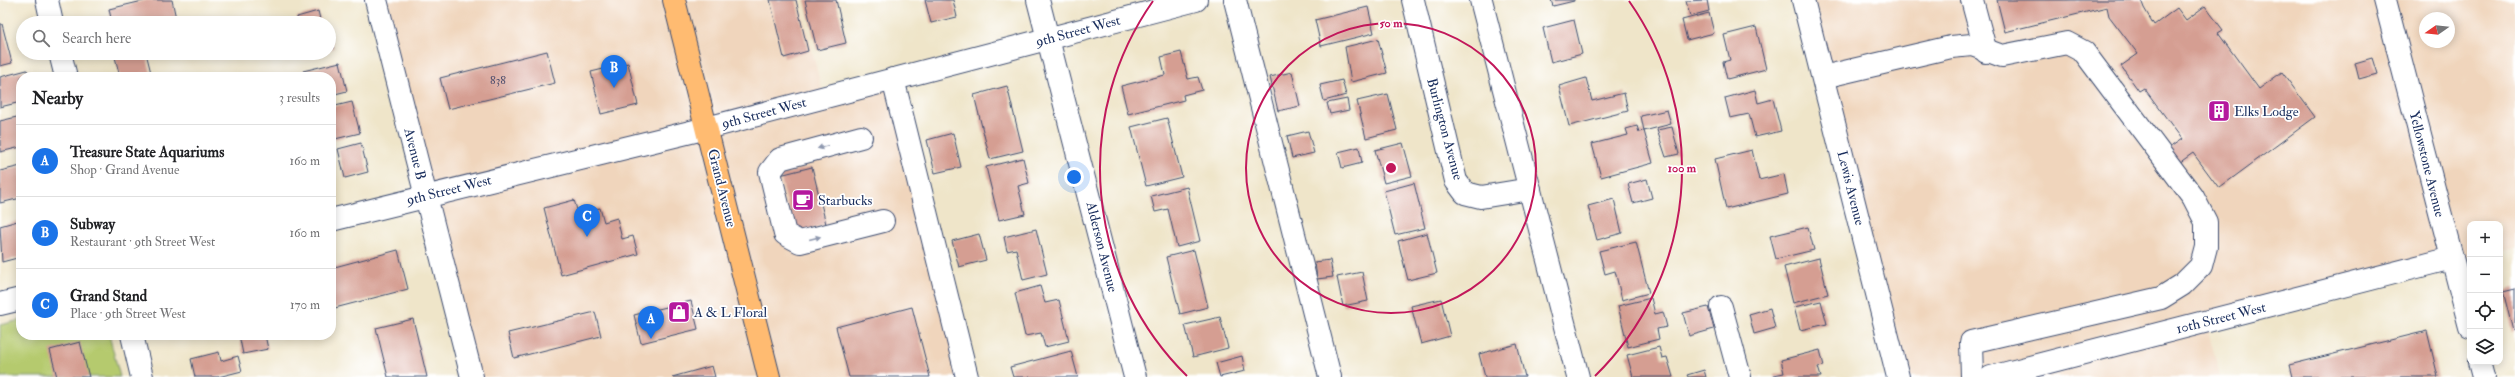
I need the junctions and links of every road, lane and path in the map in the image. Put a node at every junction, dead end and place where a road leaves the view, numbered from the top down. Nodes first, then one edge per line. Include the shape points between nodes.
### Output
1 (47, 0) edge
2 (376, 0) edge
3 (674, 0) edge
4 (1038, 0) edge
5 (1196, 0) edge
6 (1235, 0) edge
7 (1413, 0) edge
8 (1481, 0) edge
9 (1803, 0) edge
10 (1972, 0) edge
11 (2385, 0) edge
12 (50, 16) edge
13 (1048, 39) junction
14 (1986, 52) junction
15 (62, 60) edge
16 (65, 72) edge
17 (1823, 77) junction
18 (893, 79) junction
19 (706, 128) junction
20 (861, 137) dead end
21 (1530, 189) junction
22 (426, 197) junction
23 (336, 219) edge
24 (883, 221) dead end
25 (2452, 258) junction
26 (16, 300) edge
27 (0, 304) edge
28 (1721, 307) dead end
29 (2467, 316) edge
30 (133, 340) edge
31 (2480, 365) edge
32 (142, 377) edge
33 (472, 377) edge
34 (769, 377) edge
35 (968, 377) edge
36 (1135, 377) edge
37 (1330, 377) edge
38 (1578, 377) edge
39 (1740, 377) edge
40 (1898, 377) edge
41 (1972, 377) edge
42 (1991, 377) edge
43 (2483, 377) edge

1 - 12 street
2 - 22 street, Avenue B
3 - 19 main road, Grand Avenue
4 - 13 street, Alderson Avenue
5 - 13 street, 9th Street West
6 - 37 street
7 - 21 street, Burlington Avenue via 1456,181 1465,192 1481,197
8 - 21 street
9 - 17 street, Lewis Avenue
10 - 14 street
11 - 25 street, Yellowstone Avenue
13 - 18 street, 9th Street West
13 - 36 street, Alderson Avenue
14 - 17 street via 1972,45 1951,47
14 - 41 street via 2002,56 2067,43 2084,52 2193,196 2206,222 2206,247 2201,266 2182,285 2161,298 1971,342
15 - 16 street
17 - 40 street, Lewis Avenue
18 - 19 street, 9th Street West
18 - 35 street
19 - 22 street, 9th Street West
19 - 34 main road, Grand Avenue
20 -> 24 street via 780,159 770,172 785,234 800,242
21 - 38 street
22 - 23 street, 9th Street West
22 - 33 street, Avenue B
25 - 29 street, Yellowstone Avenue
25 - 42 street, 10th Street West
26 - 27 street
28 - 39 street
30 - 32 street
31 - 43 street

